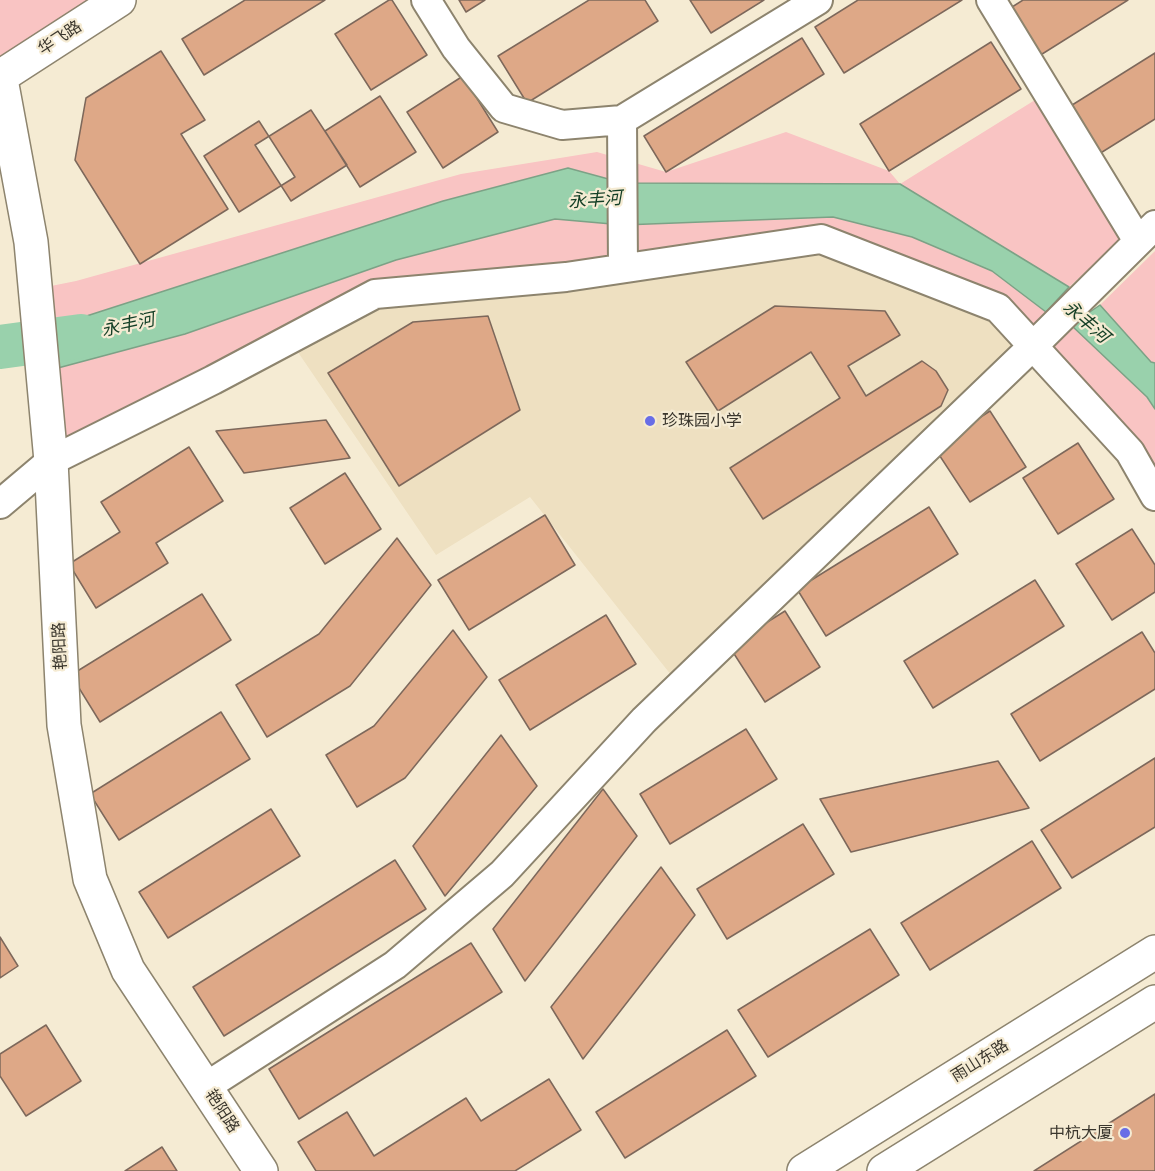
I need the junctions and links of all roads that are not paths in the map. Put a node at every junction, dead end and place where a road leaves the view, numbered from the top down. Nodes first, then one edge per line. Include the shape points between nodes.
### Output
1 (119, 0) edge
2 (426, 0) edge
3 (818, 0) edge
4 (991, 0) edge
5 (0, 76) edge
6 (622, 120) junction
7 (1147, 233) edge
8 (623, 268) junction
9 (1033, 346) junction
10 (51, 461) junction
11 (1155, 496) edge
12 (0, 504) edge
13 (1155, 952) edge
14 (1155, 1002) edge
15 (207, 1086) junction
16 (261, 1171) edge
17 (804, 1171) edge
18 (884, 1171) edge

1 - 5 street, 华飞路
2 - 6 street via 456,48 504,108 562,125
3 - 6 street
4 - 7 street
5 - 10 street, 艳阳路 via 31,242
6 - 8 street
7 - 9 street
8 - 9 street via 821,239 998,308
8 - 10 street via 566,277 375,294
9 - 11 street via 1130,452
9 - 15 street via 644,720 502,874 394,965
10 - 12 street
10 - 15 street, 艳阳路 via 64,725 90,879 129,970
13 - 17 street, 雨山东路
14 - 18 street
15 - 16 street, 艳阳路

